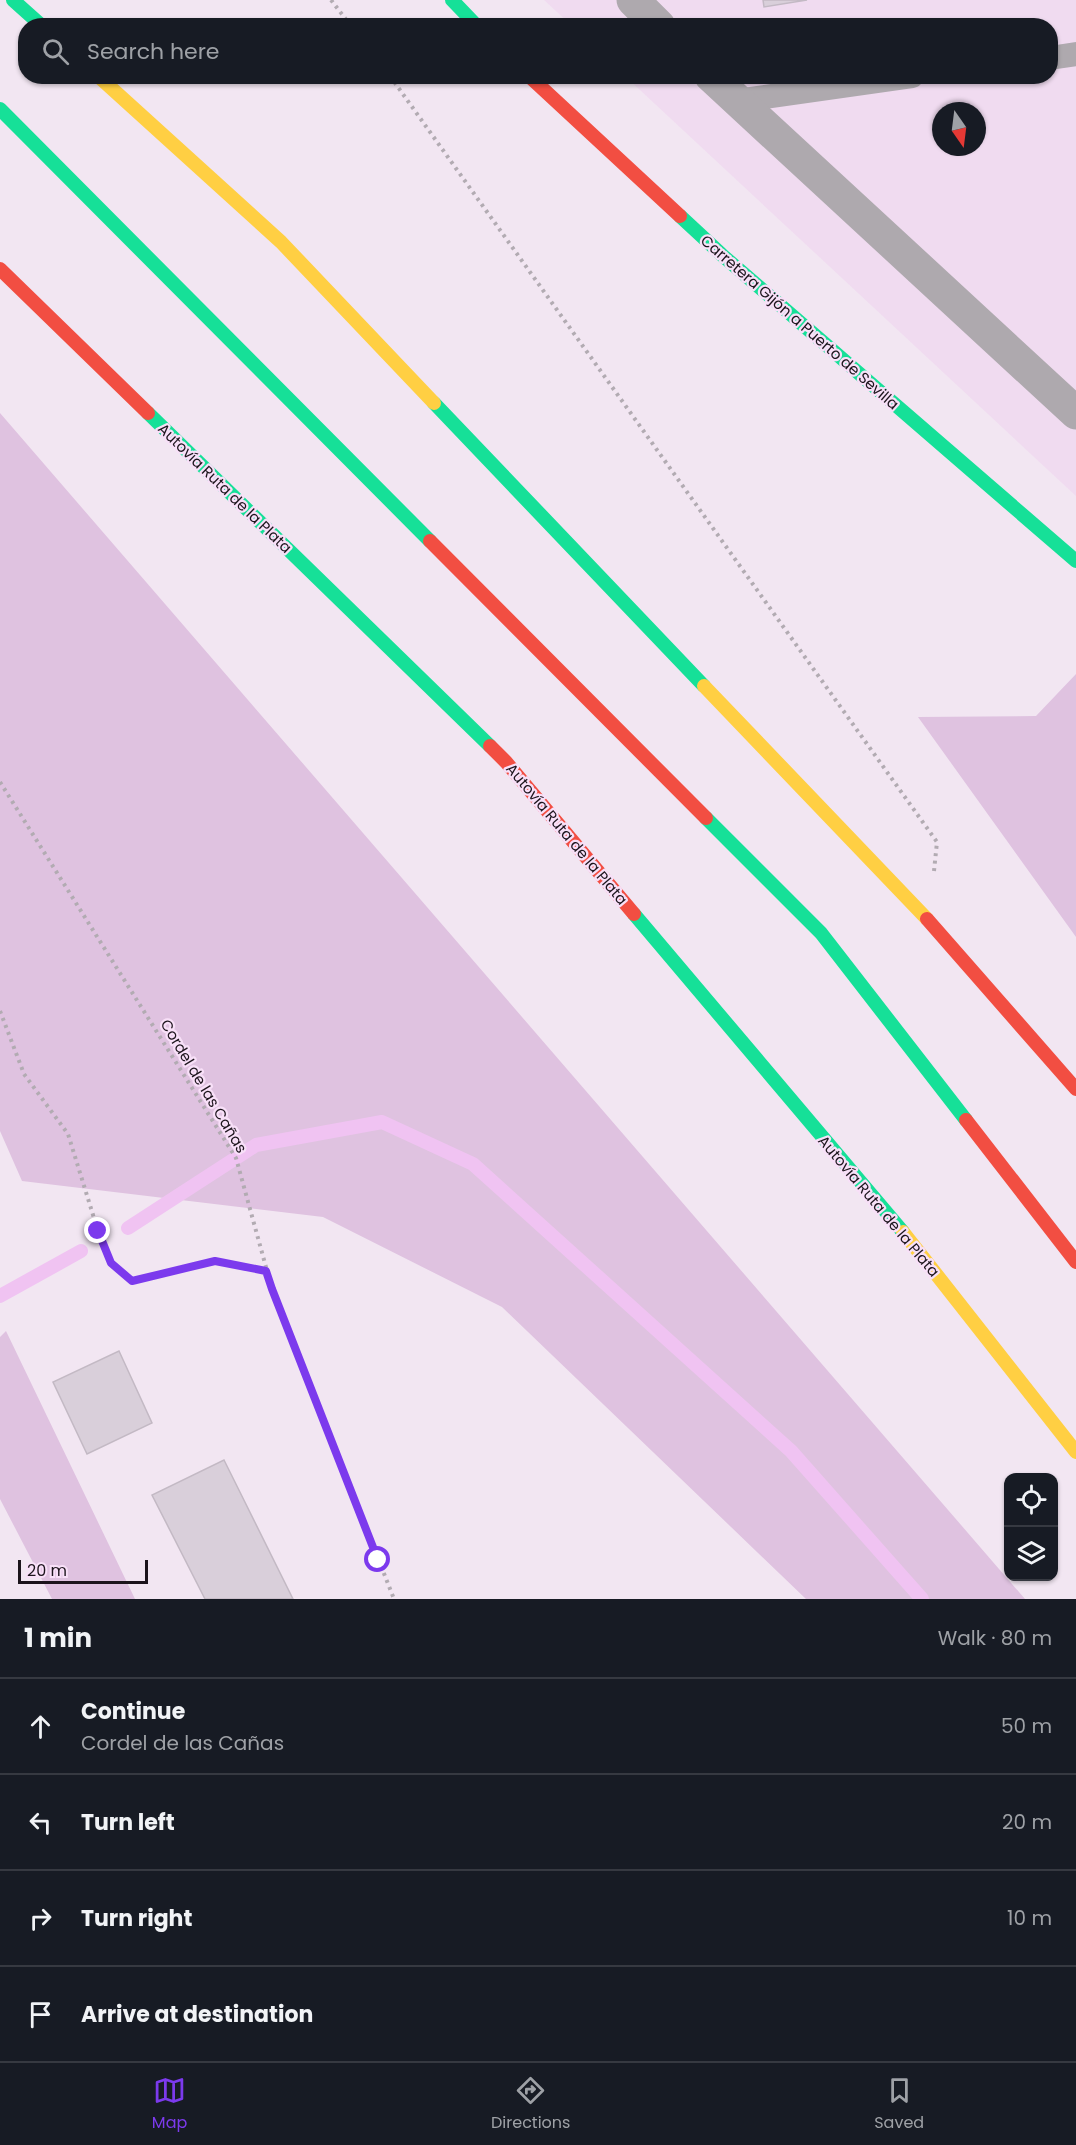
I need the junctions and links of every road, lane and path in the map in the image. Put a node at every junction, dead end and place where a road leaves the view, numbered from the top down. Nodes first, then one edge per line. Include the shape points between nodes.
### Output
1 (14, 0) edge
2 (331, 0) edge
3 (452, 0) edge
4 (633, 0) edge
5 (33, 18) edge
6 (345, 18) edge
7 (469, 18) edge
8 (651, 18) edge
9 (1076, 54) edge
10 (1058, 57) edge
11 (107, 84) edge
12 (396, 84) edge
13 (538, 84) edge
14 (719, 84) edge
15 (853, 84) edge
16 (736, 100) junction
17 (0, 109) edge
18 (0, 269) edge
19 (1076, 413) edge
20 (1076, 561) edge
21 (0, 782) edge
22 (929, 922) junction
23 (0, 1011) edge
24 (1048, 1077) dead end
25 (1076, 1089) edge
26 (1076, 1262) edge
27 (266, 1271) junction
28 (1076, 1452) edge
29 (394, 1599) edge

1 - 5 highway
2 - 6 path
3 - 7 highway
4 - 8 street
9 - 10 lane
11 - 22 highway via 281,242
12 - 22 path via 937,842
13 - 20 highway, Carretera Gijón a Puerto de Sevilla via 722,255
14 - 16 street
15 - 16 lane
16 - 19 street
17 - 26 highway via 821,933
18 - 28 highway, Autovía Ruta de la Plata via 506,762 906,1236
21 - 27 path, Cordel de las Cañas via 236,1158
22 - 24 highway
22 - 25 highway
23 - 27 path via 24,1074 68,1134 111,1263 132,1281 215,1261
27 - 29 path, Cordel de las Cañas

